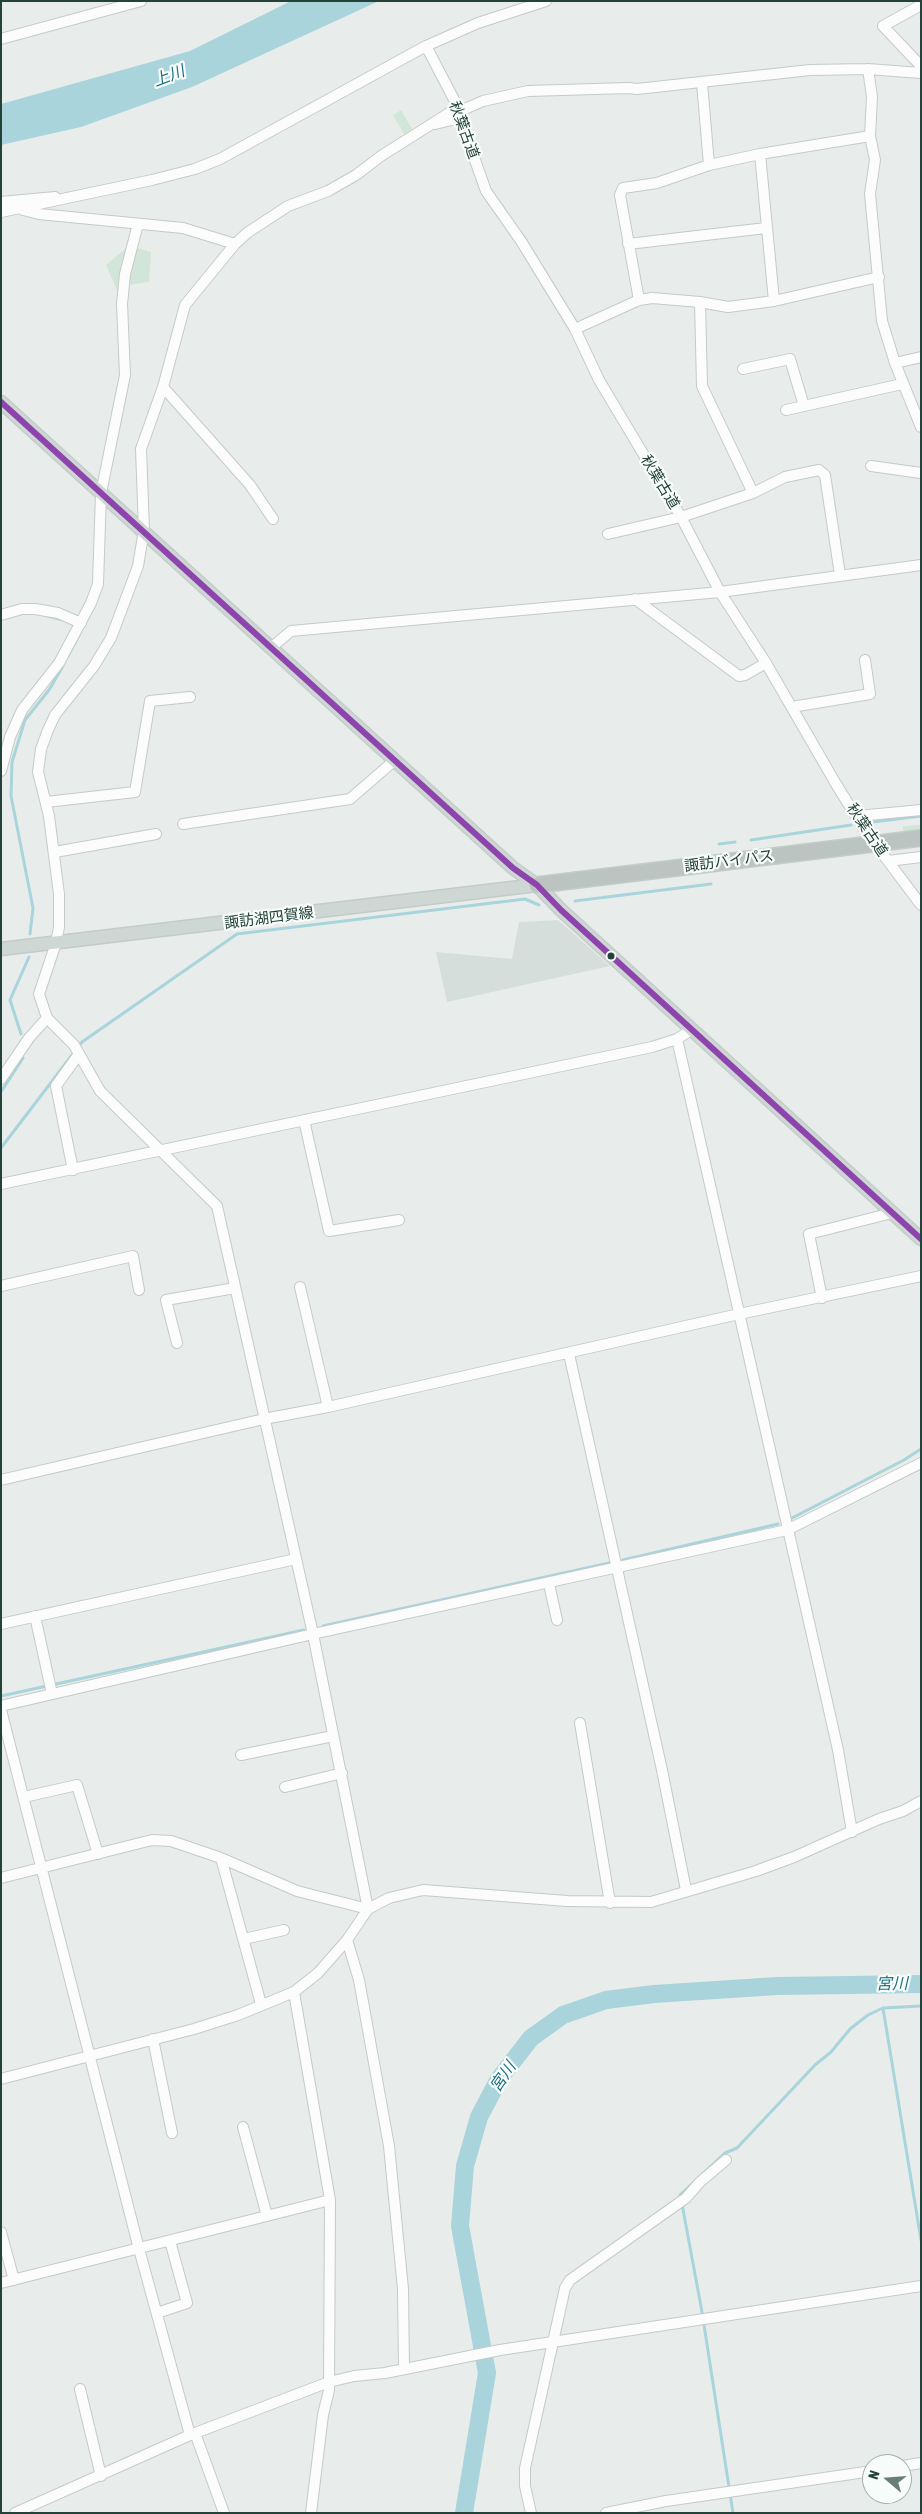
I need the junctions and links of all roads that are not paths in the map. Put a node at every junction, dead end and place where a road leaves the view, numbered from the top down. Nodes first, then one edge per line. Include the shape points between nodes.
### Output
1 (141, 1) edge
2 (546, 1) edge
3 (921, 5) edge
4 (1, 39) edge
5 (426, 46) junction
6 (921, 66) edge
7 (868, 69) junction
8 (921, 73) edge
9 (702, 83) junction
10 (459, 112) junction
11 (870, 136) junction
12 (760, 154) junction
13 (710, 165) junction
14 (62, 199) junction
15 (1, 202) edge
16 (20, 209) junction
17 (1, 212) edge
18 (138, 224) junction
19 (766, 228) junction
20 (235, 244) junction
21 (628, 244) junction
22 (879, 278) junction
23 (639, 300) junction
24 (774, 301) junction
25 (700, 302) junction
26 (575, 329) junction
27 (921, 358) edge
28 (895, 363) junction
29 (743, 369) dead end
30 (902, 384) junction
31 (163, 387) junction
32 (1, 402) edge
33 (804, 406) junction
34 (786, 410) dead end
35 (921, 427) edge
36 (871, 466) dead end
37 (921, 473) edge
38 (101, 493) junction
39 (753, 493) junction
40 (682, 517) junction
41 (273, 519) dead end
42 (144, 530) junction
43 (608, 534) dead end
44 (921, 565) edge
45 (840, 575) junction
46 (720, 592) junction
47 (635, 599) junction
48 (1, 615) edge
49 (81, 623) junction
50 (272, 647) junction
51 (865, 660) dead end
52 (766, 663) junction
53 (190, 697) dead end
54 (792, 707) junction
55 (395, 760) junction
56 (1, 770) edge
57 (46, 802) junction
58 (921, 810) edge
59 (858, 816) junction
60 (183, 824) dead end
61 (156, 834) dead end
62 (921, 838) edge
63 (875, 842) junction
64 (55, 852) junction
65 (921, 857) edge
66 (888, 861) junction
67 (537, 885) junction
68 (921, 905) edge
69 (56, 943) junction
70 (1, 950) edge
71 (47, 1018) junction
72 (691, 1030) junction
73 (677, 1039) junction
74 (77, 1050) junction
75 (1, 1079) edge
76 (304, 1120) junction
77 (162, 1152) junction
78 (73, 1170) junction
79 (1, 1184) edge
80 (892, 1213) junction
81 (399, 1220) dead end
82 (921, 1239) edge
83 (921, 1276) edge
84 (1, 1286) edge
85 (300, 1287) dead end
86 (235, 1288) junction
87 (139, 1290) dead end
88 (822, 1298) junction
89 (739, 1314) junction
90 (177, 1343) dead end
91 (569, 1354) junction
92 (328, 1407) junction
93 (264, 1419) junction
94 (921, 1463) edge
95 (1, 1480) edge
96 (787, 1530) junction
97 (296, 1559) junction
98 (617, 1569) junction
99 (548, 1584) junction
100 (35, 1616) junction
101 (556, 1620) dead end
102 (1, 1624) edge
103 (313, 1634) junction
104 (52, 1694) junction
105 (1, 1706) edge
106 (1, 1710) edge
107 (580, 1722) dead end
108 (333, 1736) junction
109 (242, 1755) dead end
110 (342, 1773) junction
111 (285, 1787) dead end
112 (24, 1797) junction
113 (921, 1801) edge
114 (852, 1832) junction
115 (98, 1854) junction
116 (221, 1858) junction
117 (42, 1867) junction
118 (1, 1878) edge
119 (686, 1890) junction
120 (610, 1903) junction
121 (368, 1909) junction
122 (284, 1930) dead end
123 (244, 1939) junction
124 (347, 1940) junction
125 (294, 1992) junction
126 (261, 2004) junction
127 (153, 2039) junction
128 (90, 2057) junction
129 (1, 2079) edge
130 (243, 2127) dead end
131 (172, 2133) dead end
132 (726, 2160) dead end
133 (330, 2200) junction
134 (267, 2216) junction
135 (1, 2232) edge
136 (170, 2241) junction
137 (139, 2249) junction
138 (14, 2280) junction
139 (1, 2283) edge
140 (921, 2286) edge
141 (157, 2313) junction
142 (553, 2342) junction
143 (404, 2369) junction
144 (329, 2382) junction
145 (80, 2389) dead end
146 (192, 2434) junction
147 (862, 2472) edge
148 (100, 2476) junction
149 (16, 2513) edge
150 (224, 2513) edge
151 (311, 2513) edge
152 (531, 2513) edge
153 (606, 2513) edge

1 - 4 street
2 - 5 street
3 - 6 street via 883,26
5 - 10 street, 秋葉古道
5 - 14 street via 220,159 160,178
7 - 8 street
7 - 9 street via 810,70
7 - 11 street via 872,109
9 - 10 street via 637,89 528,91 483,101
9 - 13 street
10 - 20 street via 432,124 356,175 288,206
10 - 26 street, 秋葉古道 via 486,191
11 - 12 street
11 - 22 street via 875,160 870,194
12 - 13 street
12 - 19 street
13 - 21 street via 657,183 623,188 620,195
14 - 15 street via 51,196
14 - 16 street
16 - 17 street
16 - 18 street via 39,214
18 - 20 street via 183,228
18 - 38 street via 125,274 122,304 125,374
19 - 21 street
19 - 24 street
20 - 31 street via 186,304
21 - 23 street
22 - 24 street
22 - 28 street via 882,321
23 - 25 street
23 - 26 street
24 - 25 street via 728,308
25 - 39 street via 702,386
26 - 40 street, 秋葉古道 via 599,380
27 - 28 street
28 - 30 street
29 - 33 street via 790,359
30 - 33 street
30 - 35 street
31 - 41 street via 250,485
31 - 42 street via 141,449
32 - 38 main road
33 - 34 street
36 - 37 street
38 - 42 main road
38 - 49 street via 99,576
39 - 40 street
39 - 45 street via 785,478 819,470 825,475
40 - 43 street
40 - 46 street, 秋葉古道
42 - 50 main road
42 - 57 street via 138,566 111,638 94,666 55,715 41,749 38,772
44 - 45 street
45 - 46 street
46 - 47 street
46 - 52 street, 秋葉古道
47 - 50 street via 291,631
47 - 52 street via 739,676
48 - 49 street via 35,609 58,613
49 - 56 street via 60,663 22,710
50 - 55 main road
51 - 54 street via 870,694
52 - 54 street, 秋葉古道
53 - 57 street via 150,701 135,792
54 - 59 street, 秋葉古道
55 - 60 street via 350,799
55 - 67 main road via 513,868
57 - 64 street
58 - 59 street
59 - 63 street, 秋葉古道
61 - 64 street
62 - 63 highway, 諏訪バイパス
63 - 66 street, 秋葉古道
63 - 67 highway, 諏訪バイパス
64 - 69 street via 59,894
65 - 66 street
66 - 68 street, 秋葉古道
67 - 69 main road, 諏訪湖四賀線
67 - 72 main road
69 - 70 main road, 諏訪湖四賀線
69 - 71 street via 40,994
71 - 74 street
71 - 75 street
72 - 73 street
72 - 80 main road
73 - 76 street via 652,1047
73 - 89 street
74 - 77 street via 100,1091
74 - 78 street via 56,1086
76 - 77 street
76 - 81 street via 329,1231
77 - 78 street
77 - 86 street via 217,1206
78 - 79 street
80 - 82 main road
80 - 88 street via 809,1234
83 - 88 street
84 - 87 street via 133,1256
85 - 92 street
86 - 90 street via 166,1300
86 - 93 street
88 - 89 street
89 - 91 street
89 - 96 street
91 - 92 street
91 - 98 street
92 - 93 street
93 - 95 street
93 - 97 street
94 - 96 street
96 - 98 street
96 - 114 street via 838,1750
97 - 100 street
97 - 103 street
98 - 99 street
98 - 119 street
99 - 101 street
99 - 103 street
100 - 102 street
100 - 104 street
103 - 104 street
103 - 108 street
104 - 105 street
106 - 112 street
107 - 120 street
108 - 109 street
108 - 110 street
110 - 111 street
110 - 121 street
112 - 115 street via 77,1785
112 - 117 street
113 - 114 street
114 - 119 street via 756,1871
115 - 116 street via 152,1840 171,1841
115 - 117 street
116 - 121 street via 297,1891
116 - 123 street
117 - 118 street
117 - 128 street
119 - 120 street via 651,1902
120 - 121 street via 423,1890 389,1898
121 - 124 street
122 - 123 street
123 - 126 street
124 - 125 street via 318,1973
124 - 143 street via 359,1980 389,2146 403,2289
125 - 126 street
125 - 133 street
126 - 127 street via 238,2015
127 - 128 street
127 - 131 street
128 - 129 street
128 - 137 street
130 - 134 street
132 - 142 street via 686,2198 570,2280 565,2288
133 - 134 street
133 - 144 street
134 - 136 street
135 - 138 street
136 - 137 street
136 - 141 street via 187,2303
137 - 138 street
137 - 141 street
138 - 139 street
140 - 142 street
141 - 146 street
142 - 143 street
142 - 152 street via 525,2468
143 - 144 street
144 - 146 street
144 - 151 street
145 - 148 street
146 - 148 street
146 - 150 street
147 - 153 street
148 - 149 street

